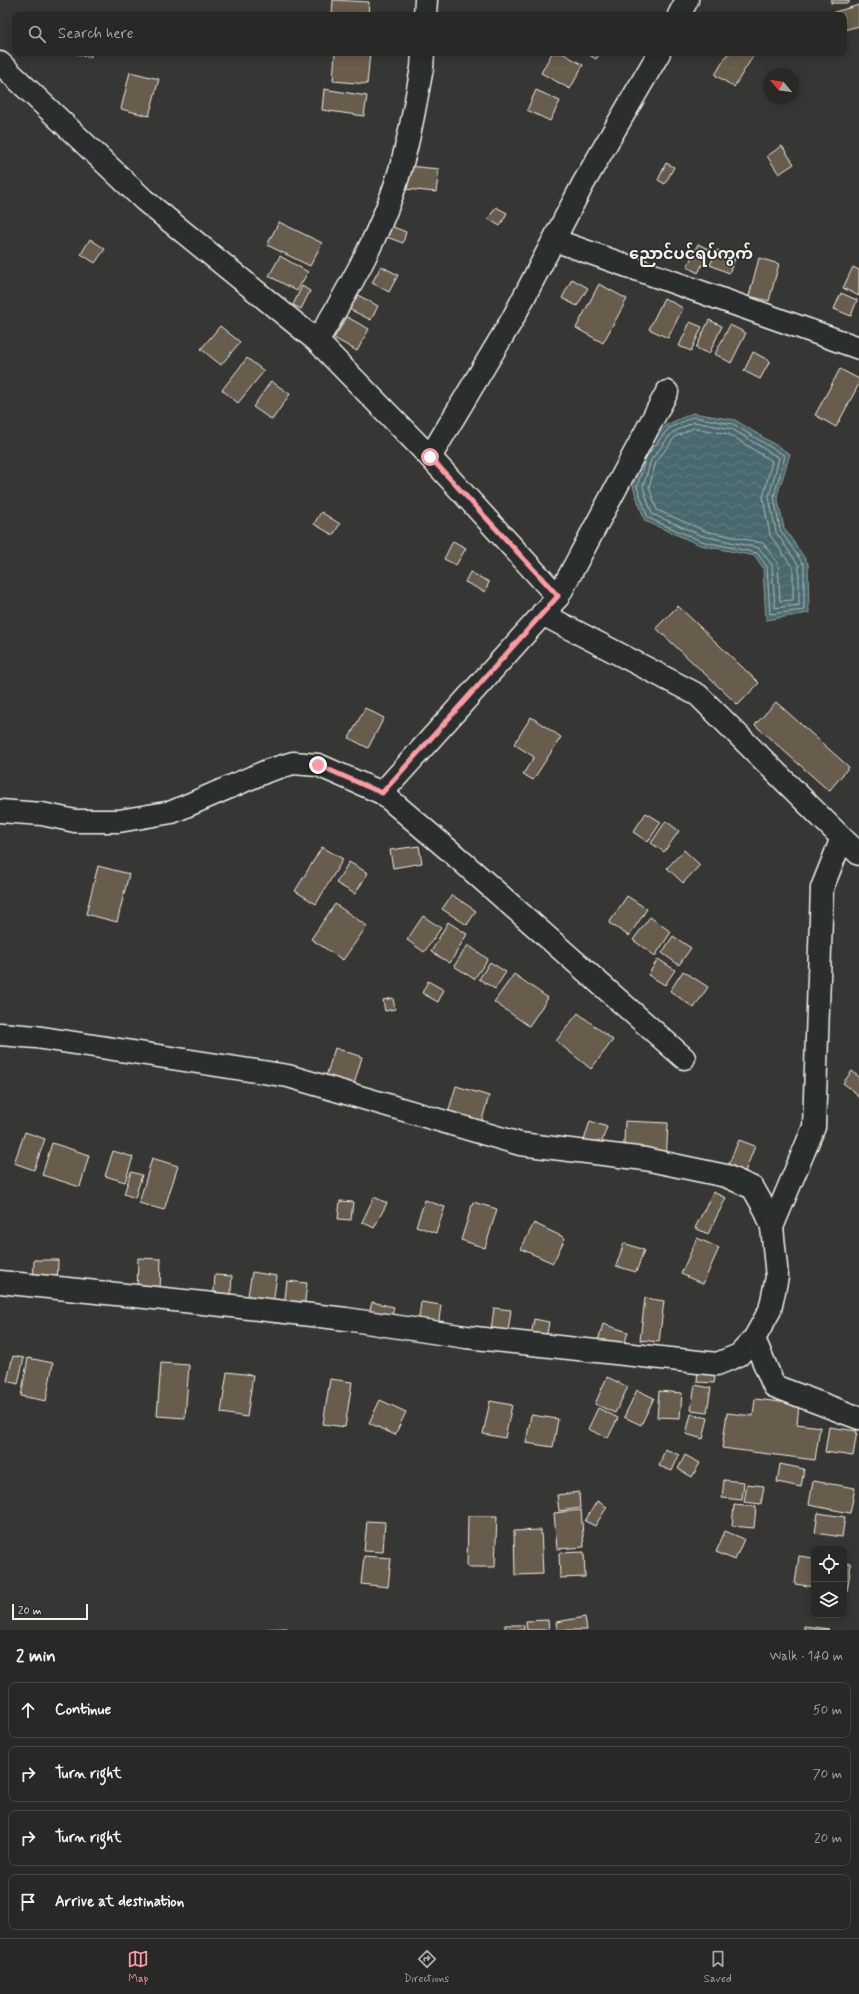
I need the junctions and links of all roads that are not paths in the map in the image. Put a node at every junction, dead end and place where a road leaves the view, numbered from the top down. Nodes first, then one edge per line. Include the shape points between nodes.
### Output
1 (426, 0) edge
2 (687, 0) edge
3 (425, 12) edge
4 (681, 12) edge
5 (423, 56) edge
6 (657, 56) edge
7 (0, 63) edge
8 (554, 240) junction
9 (317, 341) junction
10 (859, 348) edge
11 (667, 392) dead end
12 (430, 457) junction
13 (558, 596) junction
14 (542, 614) junction
15 (382, 793) junction
16 (0, 811) edge
17 (842, 838) junction
18 (859, 854) edge
19 (0, 1034) edge
20 (684, 1058) dead end
21 (772, 1227) junction
22 (0, 1282) edge
23 (754, 1339) junction
24 (859, 1418) edge

1 - 3 street
2 - 4 street
5 - 9 street via 402,164 380,225
6 - 8 street via 583,184
7 - 9 street via 144,200
8 - 10 street
8 - 12 street via 512,320
9 - 12 street
11 - 13 street
12 - 13 street
13 - 14 street
14 - 15 street
14 - 17 street via 698,696
15 - 16 street via 318,765 293,763 267,771 172,812 119,821 75,821 42,814
15 - 20 street
17 - 18 street
17 - 21 street via 822,888 814,1127
19 - 21 street via 36,1037 288,1076 520,1144 645,1159 726,1176 753,1188
21 - 23 street via 777,1277 770,1310
22 - 23 street via 240,1306 466,1337 718,1364 738,1355
23 - 24 street via 774,1386

